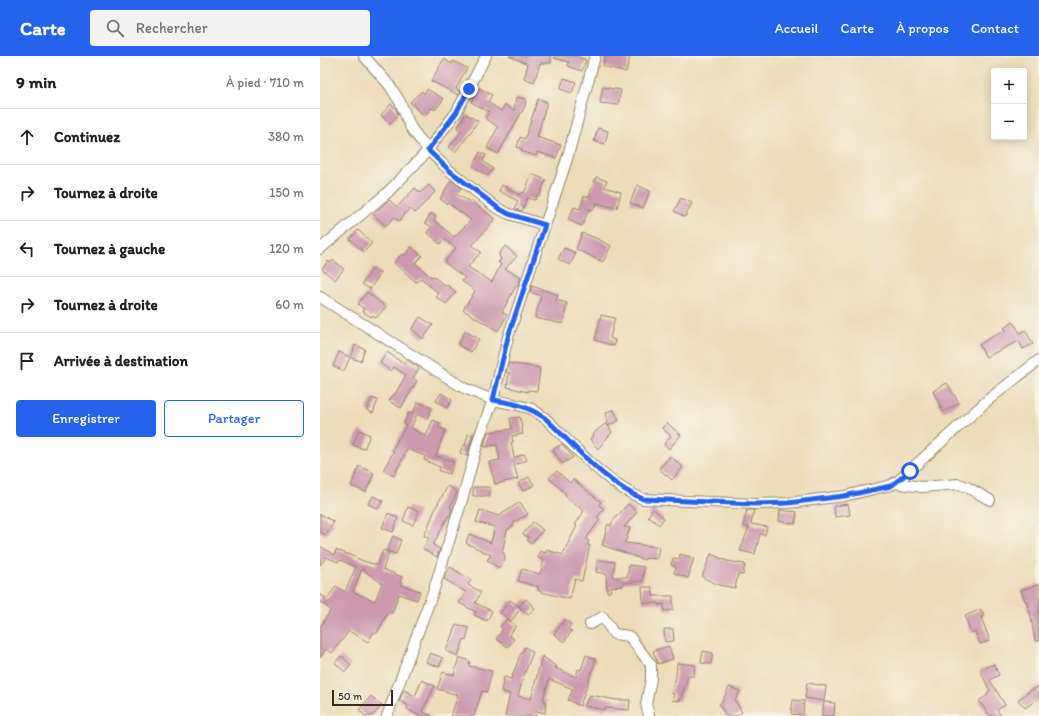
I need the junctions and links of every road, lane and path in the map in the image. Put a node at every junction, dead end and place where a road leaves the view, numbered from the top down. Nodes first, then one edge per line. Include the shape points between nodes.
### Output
1 (364, 56) edge
2 (486, 56) edge
3 (595, 56) edge
4 (428, 150) junction
5 (545, 225) junction
6 (320, 249) edge
7 (320, 297) edge
8 (1039, 360) edge
9 (493, 400) junction
10 (895, 483) junction
11 (990, 500) dead end
12 (590, 624) dead end
13 (387, 716) edge
14 (649, 716) edge

1 - 4 street via 390,86 411,128
2 - 4 street via 456,113
3 - 5 street via 567,159
4 - 5 street via 450,171 498,208
4 - 6 street via 387,193
5 - 9 street via 508,337
7 - 9 street via 464,388
8 - 10 street via 988,400
9 - 10 street via 532,409 545,418 614,483 643,499 788,503 844,496
9 - 13 street via 479,438 434,589
10 - 11 street via 922,487 959,484
12 - 14 street via 603,617 614,634 629,636 652,666 646,704

